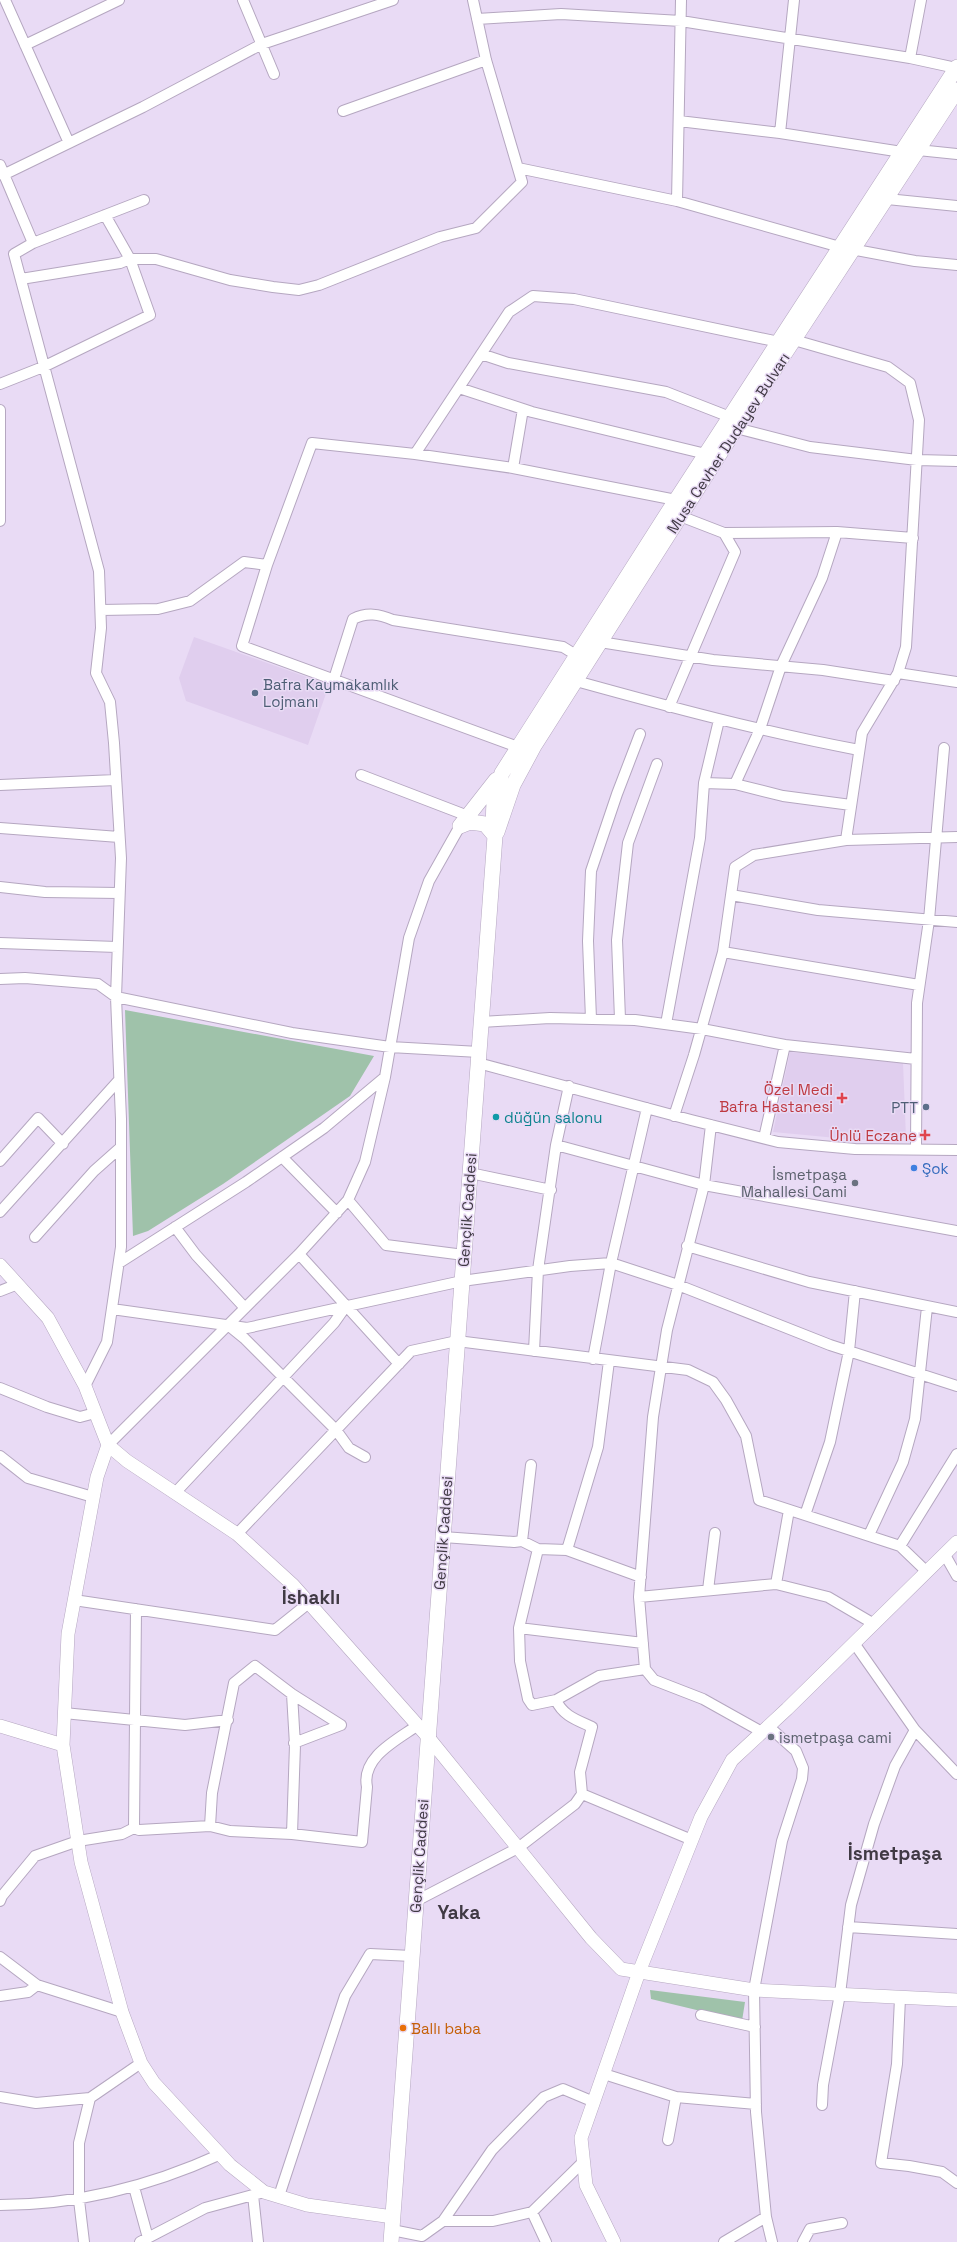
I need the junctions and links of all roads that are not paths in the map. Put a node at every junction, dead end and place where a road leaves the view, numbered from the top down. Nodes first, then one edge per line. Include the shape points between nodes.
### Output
1 (5, 0) edge
2 (119, 0) edge
3 (243, 0) edge
4 (393, 0) edge
5 (473, 0) edge
6 (680, 0) edge
7 (794, 0) edge
8 (921, 0) edge
9 (477, 19) junction
10 (680, 21) junction
11 (789, 40) junction
12 (262, 44) junction
13 (25, 45) junction
14 (910, 58) junction
15 (486, 60) junction
16 (957, 68) edge
17 (274, 74) dead end
18 (957, 90) edge
19 (343, 111) dead end
20 (679, 121) junction
21 (780, 133) junction
22 (69, 143) junction
23 (918, 150) junction
24 (902, 152) junction
25 (957, 154) edge
26 (518, 168) junction
27 (2, 170) edge
28 (887, 199) junction
29 (144, 200) dead end
30 (677, 201) junction
31 (957, 206) edge
32 (105, 215) junction
33 (33, 243) junction
34 (847, 249) junction
35 (130, 259) junction
36 (957, 266) edge
37 (21, 279) junction
38 (786, 341) junction
39 (482, 354) junction
40 (44, 367) junction
41 (0, 384) edge
42 (459, 388) junction
43 (523, 409) junction
44 (0, 410) edge
45 (733, 422) junction
46 (1, 446) edge
47 (415, 454) junction
48 (706, 454) junction
49 (917, 460) junction
50 (957, 461) edge
51 (513, 468) junction
52 (1, 472) edge
53 (676, 500) junction
54 (680, 516) junction
55 (0, 520) edge
56 (837, 532) junction
57 (724, 533) junction
58 (913, 538) junction
59 (267, 565) junction
60 (101, 610) junction
61 (600, 642) junction
62 (692, 655) junction
63 (576, 656) junction
64 (781, 666) junction
65 (896, 677) junction
66 (334, 679) junction
67 (576, 681) junction
68 (957, 682) edge
69 (669, 706) junction
70 (719, 720) junction
71 (760, 729) junction
72 (640, 734) dead end
73 (518, 747) junction
74 (944, 748) dead end
75 (859, 750) junction
76 (657, 764) dead end
77 (502, 773) junction
78 (361, 775) dead end
79 (116, 780) junction
80 (704, 783) junction
81 (735, 784) junction
82 (0, 785) edge
83 (507, 800) junction
84 (851, 805) junction
85 (493, 806) junction
86 (464, 821) junction
87 (0, 828) edge
88 (495, 836) junction
89 (119, 837) junction
90 (957, 837) edge
91 (937, 838) junction
92 (846, 840) junction
93 (0, 887) edge
94 (119, 893) junction
95 (731, 895) junction
96 (929, 920) junction
97 (957, 922) edge
98 (0, 943) edge
99 (118, 947) junction
100 (724, 952) junction
101 (0, 979) edge
102 (919, 985) junction
103 (116, 997) junction
104 (590, 1019) junction
105 (620, 1019) junction
106 (481, 1022) junction
107 (666, 1024) junction
108 (702, 1029) junction
109 (784, 1045) junction
110 (390, 1047) junction
111 (479, 1057) junction
112 (916, 1059) junction
113 (385, 1077) junction
114 (119, 1080) junction
115 (569, 1086) junction
116 (647, 1108) junction
117 (674, 1116) junction
118 (711, 1125) junction
119 (764, 1138) junction
120 (63, 1144) junction
121 (556, 1145) junction
122 (121, 1147) junction
123 (916, 1149) junction
124 (957, 1150) edge
125 (282, 1157) junction
126 (0, 1161) edge
127 (634, 1167) junction
128 (470, 1173) junction
129 (704, 1185) junction
130 (551, 1190) junction
131 (348, 1200) junction
132 (0, 1212) edge
133 (337, 1212) junction
134 (175, 1227) junction
135 (957, 1231) edge
136 (35, 1237) dead end
137 (687, 1246) junction
138 (299, 1254) junction
139 (464, 1255) junction
140 (119, 1263) junction
141 (611, 1263) junction
142 (0, 1264) edge
143 (538, 1270) junction
144 (462, 1281) junction
145 (18, 1284) junction
146 (678, 1285) junction
147 (0, 1291) edge
148 (855, 1292) junction
149 (346, 1306) junction
150 (926, 1307) junction
151 (246, 1308) junction
152 (112, 1309) junction
153 (957, 1312) edge
154 (228, 1325) junction
155 (457, 1341) junction
156 (534, 1351) junction
157 (849, 1351) junction
158 (593, 1359) junction
159 (610, 1361) junction
160 (399, 1364) junction
161 (661, 1367) junction
162 (920, 1372) junction
163 (283, 1378) junction
164 (85, 1386) junction
165 (957, 1386) edge
166 (0, 1388) edge
167 (95, 1413) junction
168 (336, 1430) junction
169 (108, 1445) junction
170 (957, 1454) edge
171 (0, 1456) edge
172 (365, 1457) dead end
173 (531, 1465) dead end
174 (175, 1493) junction
175 (93, 1497) junction
176 (789, 1510) junction
177 (805, 1515) junction
178 (715, 1533) dead end
179 (238, 1534) junction
180 (869, 1535) junction
181 (443, 1537) junction
182 (522, 1540) junction
183 (957, 1542) edge
184 (900, 1546) junction
185 (538, 1549) junction
186 (567, 1550) junction
187 (945, 1555) junction
188 (927, 1572) junction
189 (957, 1576) edge
190 (641, 1578) junction
191 (776, 1584) junction
192 (708, 1590) junction
193 (639, 1597) junction
194 (74, 1600) junction
195 (310, 1602) junction
196 (136, 1609) junction
197 (874, 1624) junction
198 (519, 1628) junction
199 (643, 1643) junction
200 (854, 1644) junction
201 (645, 1669) junction
202 (292, 1694) junction
203 (556, 1700) junction
204 (64, 1713) junction
205 (136, 1720) junction
206 (228, 1720) junction
207 (418, 1725) junction
208 (0, 1726) edge
209 (765, 1729) junction
210 (915, 1730) junction
211 (428, 1737) junction
212 (294, 1743) junction
213 (63, 1745) junction
214 (957, 1774) edge
215 (582, 1794) junction
216 (210, 1826) junction
217 (134, 1828) junction
218 (292, 1834) junction
219 (692, 1840) junction
220 (78, 1841) junction
221 (518, 1848) junction
222 (0, 1901) edge
223 (416, 1901) junction
224 (848, 1927) junction
225 (957, 1934) edge
226 (412, 1956) junction
227 (0, 1957) edge
228 (639, 1972) junction
229 (37, 1985) junction
230 (754, 1990) junction
231 (840, 1994) junction
232 (0, 1996) edge
233 (900, 1998) junction
234 (957, 2000) edge
235 (122, 2012) junction
236 (701, 2015) dead end
237 (755, 2027) junction
238 (141, 2063) junction
239 (604, 2074) junction
240 (676, 2096) junction
241 (0, 2097) edge
242 (90, 2098) junction
243 (594, 2102) junction
244 (756, 2104) junction
245 (822, 2106) dead end
246 (668, 2140) dead end
247 (221, 2154) junction
248 (584, 2162) junction
249 (957, 2183) edge
250 (134, 2187) junction
251 (259, 2193) junction
252 (279, 2196) junction
253 (79, 2200) junction
254 (0, 2205) edge
255 (532, 2212) junction
256 (766, 2217) junction
257 (443, 2221) junction
258 (842, 2223) dead end
259 (392, 2230) edge
260 (423, 2239) edge
261 (144, 2240) edge
262 (84, 2242) edge
263 (258, 2242) edge
264 (546, 2242) edge
265 (614, 2242) edge
266 (724, 2242) edge
267 (772, 2242) edge
268 (803, 2242) edge

1 - 13 street
2 - 13 street
3 - 12 street
4 - 12 street
5 - 9 street
6 - 10 street
7 - 11 street
8 - 14 street
9 - 10 street via 561,14
9 - 15 street
10 - 11 street
10 - 20 street
11 - 14 street
11 - 21 street
12 - 17 street
12 - 22 street
13 - 22 street
14 - 16 street
15 - 19 street
15 - 26 street
16 - 24 main road, Musa Cevher Dudayev Bulvarı
18 - 23 main road, Musa Cevher Dudayev Bulvarı
20 - 21 street
20 - 30 street
21 - 24 street
22 - 27 street
23 - 25 street
23 - 28 main road, Musa Cevher Dudayev Bulvarı
24 - 34 main road, Musa Cevher Dudayev Bulvarı
26 - 30 street
26 - 35 street via 522,182 476,228 440,237 319,285 299,290 230,280 156,259
27 - 33 street
28 - 31 street
28 - 34 main road, Musa Cevher Dudayev Bulvarı
29 - 32 street
30 - 34 street
32 - 33 street
32 - 35 street
33 - 37 street via 14,254
34 - 36 street
34 - 38 main road, Musa Cevher Dudayev Bulvarı
35 - 37 street via 120,264
35 - 40 street via 150,315
37 - 40 street
38 - 39 street via 574,299 533,296 509,312
38 - 45 main road, Musa Cevher Dudayev Bulvarı
38 - 49 street via 888,367 910,383 919,420
39 - 42 street
39 - 45 street via 508,363 666,392
40 - 41 street
40 - 60 street via 99,571
42 - 43 street
42 - 47 street
43 - 48 street
43 - 51 street
44 - 46 street
45 - 48 main road, Musa Cevher Dudayev Bulvarı
45 - 49 street via 810,447
45 - 54 main road, Musa Cevher Dudayev Bulvarı
46 - 52 street
47 - 51 street
47 - 59 street via 312,443
48 - 53 main road, Musa Cevher Dudayev Bulvarı
49 - 50 street
49 - 58 street
51 - 53 street
52 - 55 street
53 - 63 main road, Musa Cevher Dudayev Bulvarı
54 - 57 street
54 - 61 main road, Musa Cevher Dudayev Bulvarı
56 - 57 street
56 - 58 street
56 - 64 street via 822,578
57 - 62 street via 735,552
58 - 65 street via 906,647
59 - 60 street via 244,562 190,601 158,609
59 - 66 street via 242,646
60 - 79 street via 96,673 110,702
61 - 62 street
61 - 67 main road, Musa Cevher Dudayev Bulvarı
62 - 64 street via 713,660
62 - 69 street
63 - 66 street via 563,647 363,614 353,619
63 - 73 main road, Musa Cevher Dudayev Bulvarı
64 - 65 street
64 - 71 street
65 - 68 street
65 - 75 street via 862,733
66 - 73 street
67 - 69 street
67 - 83 main road, Musa Cevher Dudayev Bulvarı via 527,758
69 - 70 street
70 - 71 street
70 - 80 street
71 - 75 street
71 - 81 street
72 - 104 street via 591,871 588,942
73 - 77 main road, Musa Cevher Dudayev Bulvarı
74 - 91 street
75 - 84 street
76 - 105 street via 628,843 617,940
77 - 85 main road, Musa Cevher Dudayev Bulvarı
77 - 86 main road, Musa Cevher Dudayev Bulvarı
78 - 86 street
79 - 82 street
79 - 89 street
80 - 81 street
80 - 107 street via 700,838
81 - 84 street via 783,796
83 - 85 main road
83 - 88 main road, Musa Cevher Dudayev Bulvarı
84 - 92 street
85 - 86 main road
85 - 88 main road, Musa Cevher Dudayev Bulvarı
86 - 88 main road via 485,824
86 - 110 street via 429,881 409,938
87 - 89 street
88 - 106 main road, Gençlik Caddesi
89 - 94 street
90 - 91 street
91 - 92 street
91 - 96 street
92 - 95 street via 754,855 735,867
93 - 94 street via 45,892
94 - 99 street
95 - 96 street via 818,910
95 - 100 street
96 - 97 street
96 - 102 street
98 - 99 street
99 - 103 street
100 - 102 street
100 - 108 street
101 - 103 street via 25,978 98,984
102 - 112 street via 916,1002
103 - 110 street via 292,1033
103 - 114 street
104 - 105 street
104 - 106 street via 550,1018
105 - 107 street
106 - 111 main road, Gençlik Caddesi
107 - 108 street
108 - 109 street
108 - 117 street
109 - 112 street
109 - 119 street
110 - 111 street
110 - 113 street
111 - 115 street
111 - 128 main road, Gençlik Caddesi
112 - 123 street
113 - 125 street via 324,1128
113 - 131 street via 365,1162
114 - 120 street
114 - 122 street
115 - 116 street
115 - 121 street
116 - 117 street
116 - 127 street
117 - 118 street
118 - 119 street
118 - 129 street
119 - 123 street via 778,1142 855,1149
120 - 126 street via 38,1118
120 - 132 street
121 - 127 street
121 - 130 street
122 - 136 street via 94,1171
122 - 140 street
123 - 124 street
125 - 133 street
125 - 134 street
127 - 129 street
127 - 141 street
128 - 130 street
128 - 139 main road, Gençlik Caddesi
129 - 135 street
129 - 137 street
130 - 143 street
131 - 133 street
131 - 139 street via 386,1245
133 - 138 street
134 - 140 street
134 - 151 street via 196,1255
137 - 146 street
137 - 148 street via 809,1282
138 - 149 street
138 - 151 street
139 - 144 main road, Gençlik Caddesi
140 - 152 street
141 - 143 street
141 - 146 street
141 - 158 street
142 - 145 street
143 - 144 street
143 - 156 street
144 - 149 street
144 - 155 main road, Gençlik Caddesi
145 - 147 street
145 - 164 street via 48,1318
146 - 157 street
146 - 161 street
148 - 150 street
148 - 157 street
149 - 154 street via 247,1328
149 - 160 street
149 - 163 street via 334,1324
150 - 153 street
150 - 162 street
151 - 154 street
152 - 154 street
152 - 164 street via 107,1342
154 - 163 street
154 - 169 street
155 - 156 street
155 - 160 street via 411,1351
155 - 181 main road, Gençlik Caddesi
156 - 158 street
157 - 162 street
157 - 177 street via 830,1442
158 - 159 street
159 - 161 street
159 - 186 street via 598,1447
160 - 168 street
161 - 176 street via 688,1370 713,1382 746,1436 759,1500
161 - 190 street via 653,1417
162 - 165 street
162 - 180 street via 915,1419 903,1462
163 - 168 street
163 - 174 street
164 - 167 street
166 - 167 street via 46,1407 80,1417
167 - 169 street
168 - 172 street via 349,1448
168 - 179 street
169 - 174 street
169 - 175 street
170 - 184 street
171 - 175 street via 28,1478
173 - 182 street
174 - 179 street
175 - 194 street
176 - 177 street
176 - 191 street
177 - 180 street
178 - 192 street
179 - 195 street
180 - 184 street
181 - 182 street via 514,1542
181 - 211 main road, Gençlik Caddesi
182 - 185 street
183 - 187 street
184 - 188 street
185 - 186 street
185 - 198 street
186 - 190 street
187 - 188 street
187 - 189 street
188 - 197 street
190 - 193 street
191 - 192 street
191 - 197 street via 828,1597
192 - 193 street
193 - 199 street
194 - 196 street
194 - 204 street via 68,1634
195 - 196 street via 275,1630
195 - 207 street
196 - 205 street
197 - 200 street
198 - 199 street
198 - 203 street via 520,1662 528,1699 532,1705
199 - 201 street
200 - 209 street
200 - 210 street
201 - 203 street via 598,1676
201 - 209 street via 654,1680 703,1699
202 - 206 street via 256,1666 234,1683
202 - 212 street
202 - 212 street via 341,1725
203 - 215 street via 560,1709 567,1715 592,1727 580,1772
204 - 205 street
204 - 213 street
205 - 206 street via 185,1725
205 - 217 street
206 - 216 street via 212,1793
207 - 211 street
207 - 218 street via 373,1758 365,1779 367,1787 362,1842
208 - 213 street
209 - 219 street via 732,1760 701,1817
209 - 230 street via 796,1751 803,1768 802,1779 782,1841
210 - 214 street
210 - 224 street via 895,1766 874,1824 851,1904
211 - 221 street
211 - 223 main road, Gençlik Caddesi
212 - 218 street
213 - 220 street
215 - 219 street
215 - 221 street via 575,1804
216 - 217 street via 146,1830
216 - 218 street via 230,1832
217 - 220 street via 122,1834
219 - 228 street
220 - 222 street via 36,1856
220 - 235 street via 81,1862
221 - 223 street
221 - 228 street via 621,1969
223 - 226 main road, Gençlik Caddesi
224 - 225 street
224 - 231 street
226 - 252 street via 370,1954 345,1996
226 - 259 main road, Gençlik Caddesi
227 - 229 street
228 - 230 street
228 - 239 street
229 - 232 street via 28,1992
229 - 235 street
230 - 231 street
230 - 237 street
231 - 233 street
231 - 245 street via 823,2086
233 - 234 street
233 - 249 street via 897,2064 881,2163 942,2172
235 - 238 street
236 - 237 street
237 - 244 street
238 - 242 street
238 - 247 street via 154,2083
239 - 240 street
239 - 243 street
240 - 244 street
240 - 246 street
241 - 242 street via 36,2104
242 - 253 street via 79,2143
243 - 248 street via 581,2138
243 - 257 street via 563,2089 544,2097 492,2150
244 - 256 street
247 - 250 street via 181,2172
247 - 251 street
248 - 255 street
248 - 265 street via 586,2185
250 - 253 street
250 - 261 street
251 - 252 street
251 - 261 street via 205,2208
251 - 263 street
252 - 259 street
253 - 254 street
253 - 262 street
255 - 257 street via 493,2220
255 - 264 street
256 - 266 street
256 - 267 street
257 - 260 street
258 - 268 street via 810,2229
259 - 260 street

